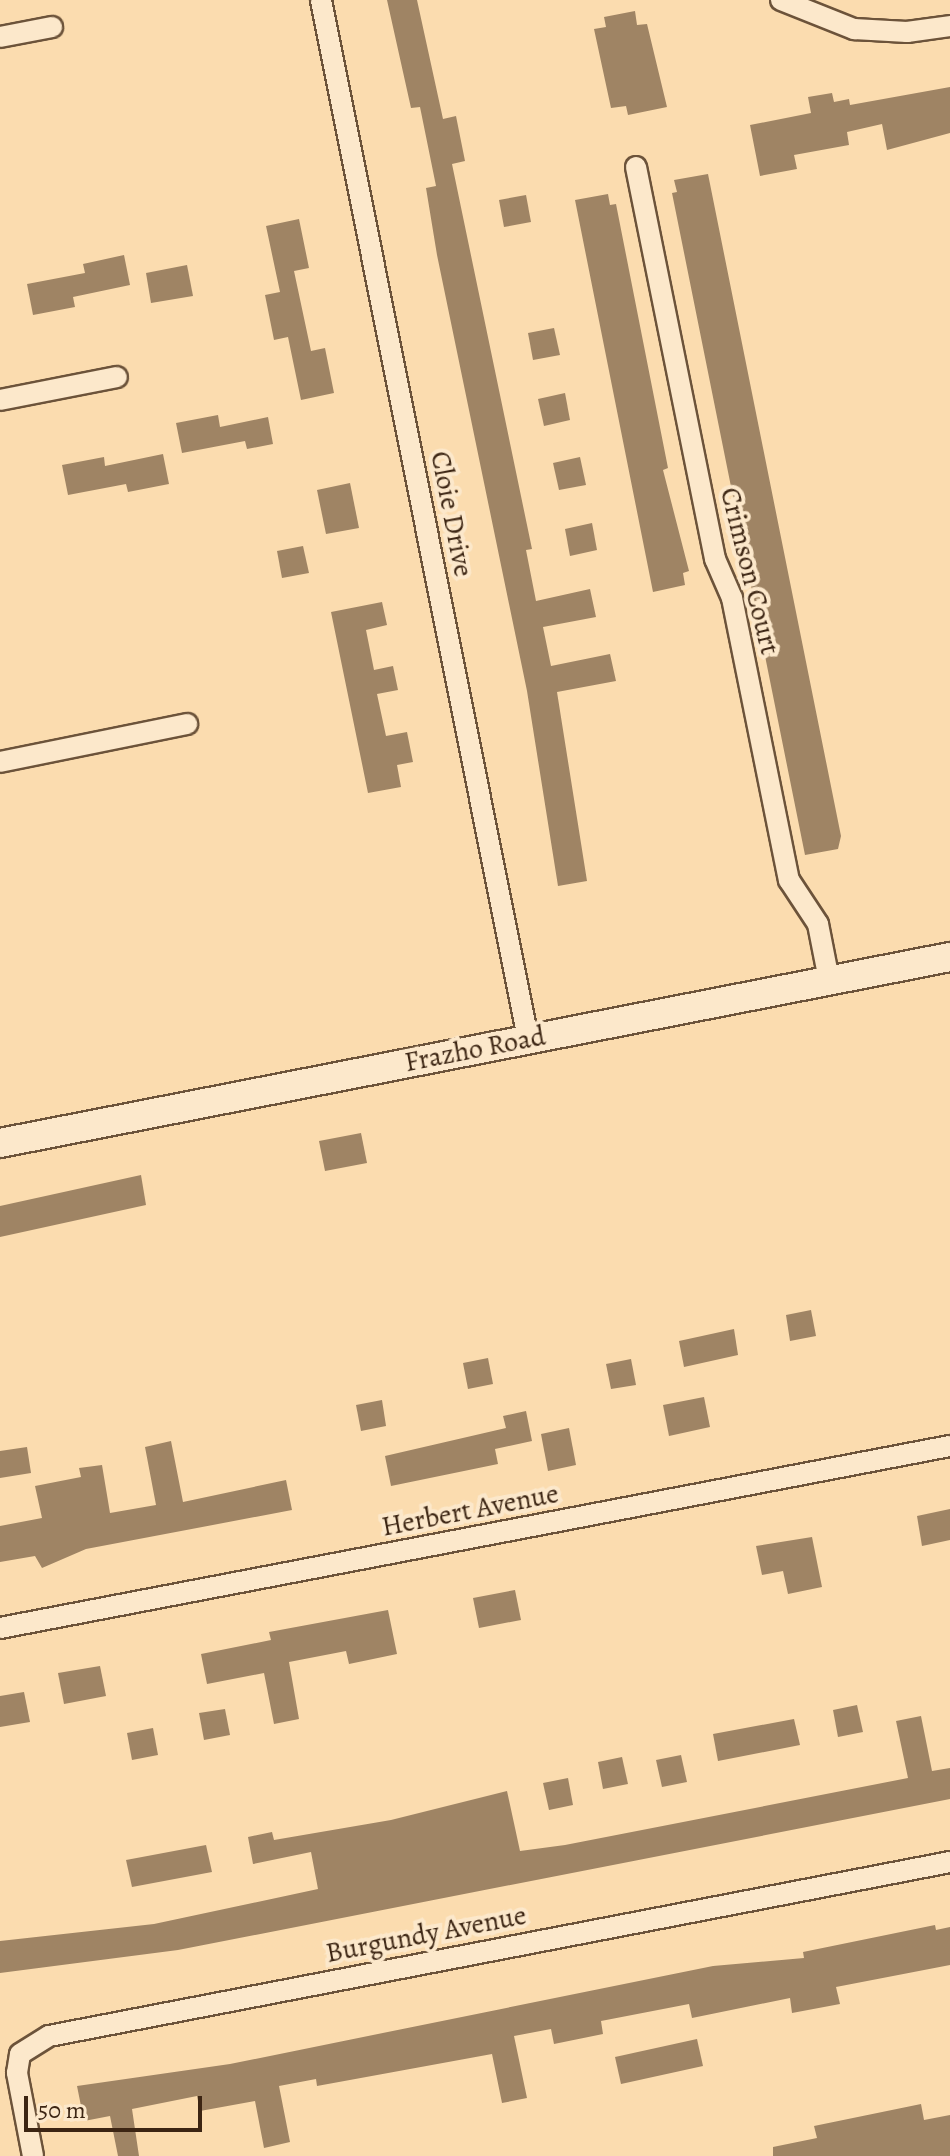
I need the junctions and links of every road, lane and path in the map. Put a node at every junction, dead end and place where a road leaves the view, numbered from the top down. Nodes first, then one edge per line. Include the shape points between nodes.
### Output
1 (321, 0) edge
2 (781, 0) edge
3 (950, 26) edge
4 (52, 27) dead end
5 (0, 37) edge
6 (636, 167) dead end
7 (117, 377) dead end
8 (0, 400) edge
9 (187, 724) dead end
10 (0, 762) edge
11 (950, 957) edge
12 (829, 980) junction
13 (528, 1039) junction
14 (0, 1143) edge
15 (950, 1446) edge
16 (0, 1628) edge
17 (950, 1862) edge
18 (33, 2156) edge

1 - 13 street, Cloie Drive
2 - 3 street via 854,29 907,32
4 - 5 street
6 - 12 street, Crimson Court via 715,559 732,598 789,880 818,924
7 - 8 street
9 - 10 street
11 - 12 street, Frazho Road
12 - 13 street, Frazho Road
13 - 14 street, Frazho Road
15 - 16 street, Herbert Avenue
17 - 18 street, Burgundy Avenue via 49,2036 20,2054 17,2073

